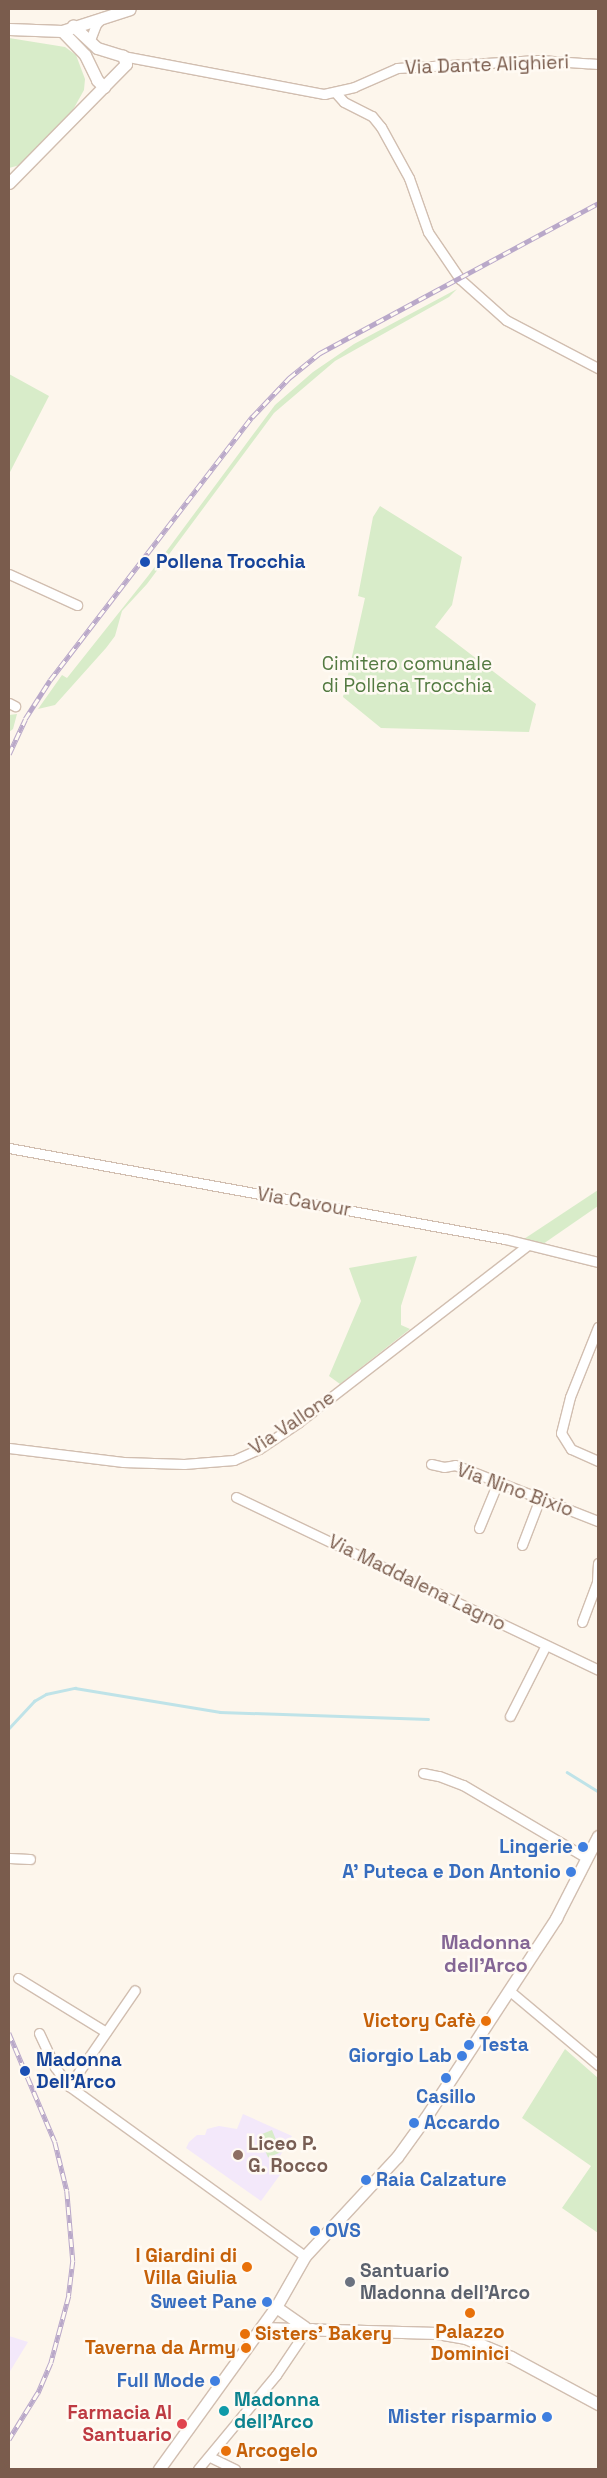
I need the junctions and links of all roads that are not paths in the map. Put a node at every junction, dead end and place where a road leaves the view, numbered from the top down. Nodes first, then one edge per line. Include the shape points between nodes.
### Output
1 (130, 9) edge
2 (104, 17) junction
3 (74, 26) junction
4 (9, 29) edge
5 (62, 31) junction
6 (90, 40) junction
7 (124, 60) junction
8 (598, 64) edge
9 (104, 87) junction
10 (335, 92) junction
11 (9, 183) edge
12 (598, 368) edge
13 (9, 574) edge
14 (77, 605) dead end
15 (9, 1148) edge
16 (528, 1245) junction
17 (598, 1262) edge
18 (598, 1327) edge
19 (9, 1448) edge
20 (598, 1461) edge
21 (431, 1464) dead end
22 (498, 1482) junction
23 (236, 1497) dead end
24 (540, 1498) junction
25 (598, 1521) edge
26 (479, 1528) dead end
27 (522, 1545) dead end
28 (598, 1563) edge
29 (582, 1622) dead end
30 (546, 1647) junction
31 (598, 1670) edge
32 (510, 1716) dead end
33 (423, 1774) dead end
34 (598, 1836) edge
35 (9, 1858) edge
36 (587, 1858) junction
37 (30, 1859) dead end
38 (18, 1978) dead end
39 (135, 1990) dead end
40 (510, 1992) junction
41 (106, 2032) junction
42 (39, 2033) dead end
43 (598, 2065) edge
44 (69, 2086) junction
45 (305, 2256) junction
46 (276, 2307) junction
47 (261, 2328) junction
48 (309, 2328) junction
49 (598, 2404) edge
50 (210, 2457) junction
51 (159, 2469) edge
52 (198, 2469) edge
53 (235, 2469) edge

1 - 2 street
2 - 3 street
2 - 6 street via 96,24
3 - 5 street
3 - 6 street
4 - 5 street
5 - 9 street via 85,55
6 - 7 street via 101,50
7 - 9 street
7 - 10 street, Via Dante Alighieri via 144,58 324,94
8 - 10 street, Via Dante Alighieri via 539,60 397,68
9 - 11 street
10 - 12 street via 344,102 372,116 381,128 409,178 428,232 460,279 506,320
13 - 14 street
15 - 16 street, Via Cavour
16 - 17 street, Via Cavour
16 - 19 street, Via Vallone via 299,1422 259,1449 234,1460 192,1464 123,1462
18 - 20 street via 570,1397 561,1433 571,1449
21 - 22 street, Via Nino Bixio via 455,1465
22 - 24 street, Via Nino Bixio
22 - 26 street
23 - 30 street, Via Maddalena Lagno via 414,1580
24 - 25 street, Via Nino Bixio
24 - 27 street
28 - 29 street via 597,1582
30 - 31 street, Via Maddalena Lagno
30 - 32 street
33 - 36 street via 463,1785
34 - 36 street
35 - 37 street
36 - 40 street via 556,1918
38 - 41 street
39 - 41 street
40 - 43 street
40 - 45 street via 397,2157
41 - 44 street
42 - 44 street via 55,2067
44 - 45 street
45 - 46 street
46 - 47 street
46 - 48 street
47 - 48 street
47 - 51 street
48 - 49 street via 437,2333 465,2338 511,2357
48 - 50 street
50 - 52 street
50 - 53 street

